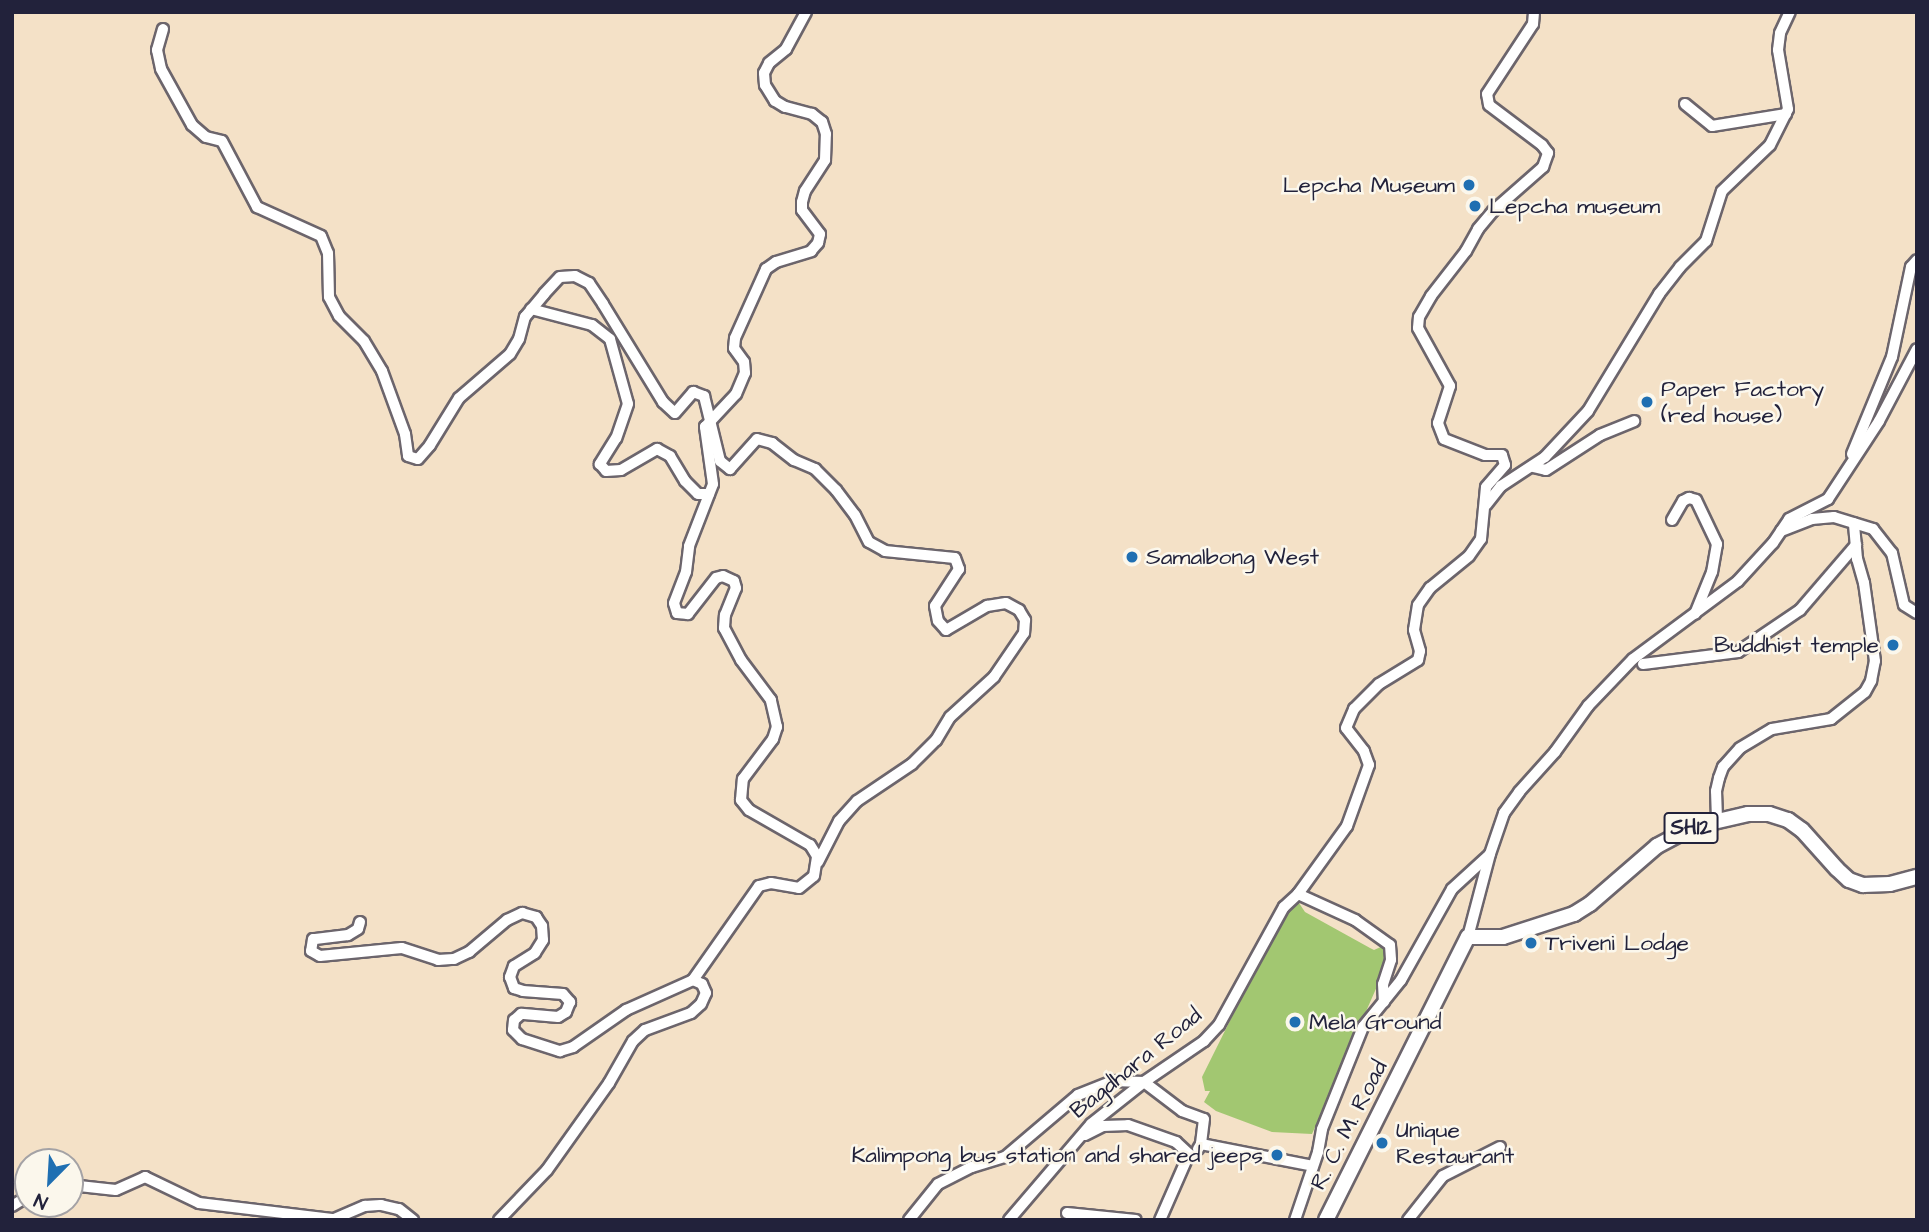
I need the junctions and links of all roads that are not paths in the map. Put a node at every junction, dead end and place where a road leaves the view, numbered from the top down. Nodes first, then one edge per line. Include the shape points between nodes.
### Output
1 (806, 12) edge
2 (1534, 12) edge
3 (1790, 12) edge
4 (163, 30) dead end
5 (1685, 104) dead end
6 (1786, 114) junction
7 (1917, 260) edge
8 (531, 310) junction
9 (1917, 349) edge
10 (709, 420) junction
11 (1634, 421) dead end
12 (1533, 467) junction
13 (1844, 476) junction
14 (709, 494) junction
15 (1485, 508) junction
16 (1672, 520) dead end
17 (1854, 523) junction
18 (1779, 533) junction
19 (1856, 545) junction
20 (1917, 613) edge
21 (1695, 614) junction
22 (1643, 664) dead end
23 (1717, 819) junction
24 (1490, 854) junction
25 (817, 865) junction
26 (1917, 877) edge
27 (1298, 894) junction
28 (360, 922) dead end
29 (1468, 937) junction
30 (693, 980) junction
31 (1384, 1002) junction
32 (1144, 1082) junction
33 (1076, 1140) junction
34 (1201, 1144) junction
35 (1500, 1147) dead end
36 (1189, 1159) junction
37 (1313, 1166) junction
38 (84, 1187) edge
39 (1067, 1213) dead end
40 (413, 1220) edge
41 (499, 1220) edge
42 (909, 1220) edge
43 (1009, 1220) edge
44 (1136, 1220) edge
45 (1160, 1220) edge
46 (1295, 1220) edge
47 (1326, 1220) edge
48 (1408, 1220) edge

1 - 10 street via 786,48 764,73 765,85 775,100 812,114 822,122 826,134 825,160 802,202 802,210 820,234 818,243 811,251 766,269 735,338 734,348 744,362 745,373 736,394
2 - 15 street via 1533,24 1487,94 1489,105 1503,118 1542,145 1548,153 1543,167 1498,205 1478,229 1419,317 1418,328 1450,386 1438,424 1444,439 1485,455 1502,455 1505,465 1486,487
3 - 6 street via 1778,50
4 - 8 street via 157,50 161,69 192,125 222,141 257,207 321,236 328,253 329,297 382,371 405,434 408,456 418,459 459,398 510,354
5 - 6 street via 1712,126
6 - 12 street via 1770,145 1722,191 1706,241 1659,294 1595,401
7 - 13 street via 1911,267 1892,357
8 - 10 street via 560,277 575,276 589,284 663,402 675,413 693,392 704,396
8 - 14 street via 592,325 610,339 628,404 616,438 600,464 606,471 621,470 657,449 670,456 698,494
9 - 13 street
10 - 14 street via 704,435 713,484
10 - 25 street via 720,461 730,469 757,439 772,443 815,469 836,490 869,542 886,551 954,558 960,569 935,606 946,630 987,606 1006,603 1025,620 1024,633 994,677 950,717 912,765 858,801 839,821
11 - 12 street via 1600,435 1546,470
12 - 15 street via 1501,486
13 - 18 street via 1828,499 1789,519
14 - 25 street via 689,546 674,607 677,613 688,614 716,578 734,581 724,628 771,700 777,727 743,779 741,800 749,810 810,845
15 - 27 street, Bagdhara Road via 1481,539 1469,556 1430,588 1418,606 1414,630 1418,660 1379,684 1354,709 1346,728 1369,765 1347,826
16 - 21 street via 1683,501 1696,500 1717,544 1712,572
17 - 18 street via 1833,517 1812,519
17 - 19 street
17 - 20 street via 1873,529 1892,553 1904,605
18 - 21 street via 1738,581
19 - 22 street via 1800,610 1738,652
19 - 23 street via 1875,661 1871,681 1865,692 1831,719 1772,729 1740,748 1719,778
21 - 24 street via 1633,659 1588,706 1504,813
23 - 26 main road, SH12 via 1769,814 1788,820 1849,880 1863,885
23 - 29 main road, SH12 via 1657,846 1574,914 1503,937
24 - 29 street
24 - 31 street via 1452,889
25 - 30 street via 814,876 799,888 771,883 759,886
27 - 31 street via 1355,920 1390,945
27 - 32 street, Bagdhara Road via 1267,935 1219,1025 1204,1041
28 - 30 street via 358,929 348,934 313,939 311,951 320,956 402,948 422,957 454,959 507,920 522,913 536,917 543,940 535,953 514,966 510,977 514,988 563,994 570,1002 558,1017 521,1014 514,1020 513,1030 522,1039 559,1051 573,1047 626,1010
29 - 47 main road, R. C. M. Road
30 - 41 street via 702,984 706,993 701,1004 691,1013 645,1030 632,1041 609,1083 547,1170
31 - 37 street via 1363,1027 1340,1080
32 - 33 street, Bagdhara Road
32 - 34 street via 1182,1111 1204,1119
32 - 42 street via 1113,1081 1078,1095 1005,1157 938,1184
33 - 36 street via 1103,1126 1128,1125 1176,1142
33 - 43 street, Bagdhara Road
34 - 36 street
34 - 37 street
35 - 48 street via 1443,1176
36 - 45 street
37 - 46 street
38 - 40 street via 116,1190 145,1177 199,1203 334,1219 365,1206 381,1205 399,1209
39 - 44 street

